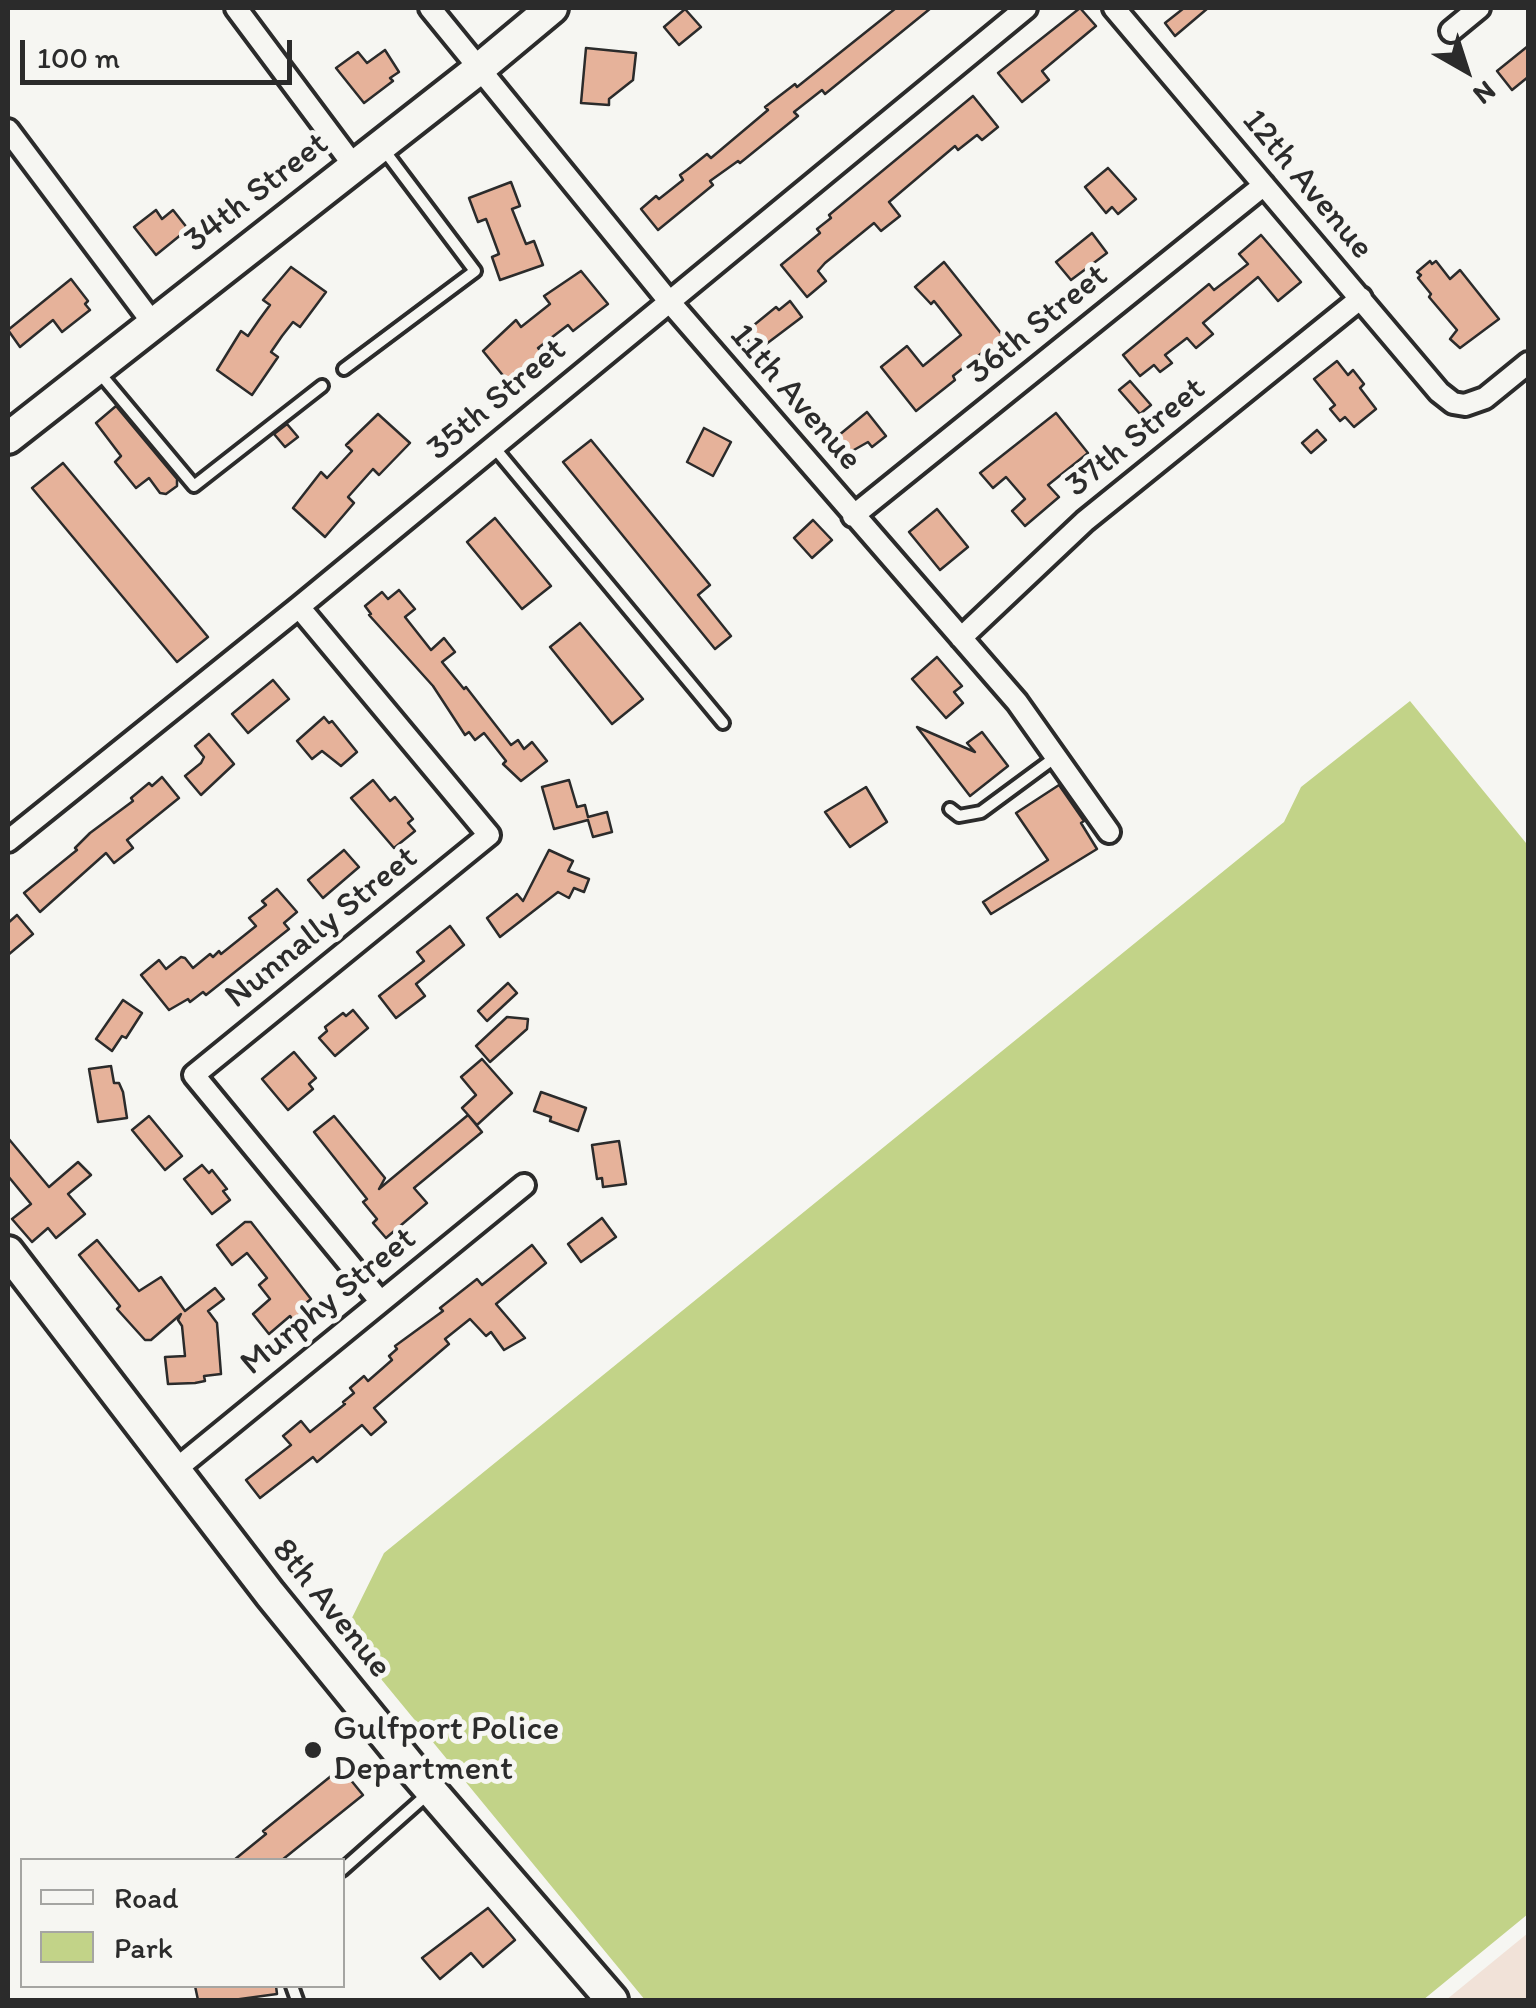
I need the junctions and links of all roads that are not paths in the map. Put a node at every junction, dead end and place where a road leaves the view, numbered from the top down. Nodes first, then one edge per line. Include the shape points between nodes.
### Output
1 (236, 8) edge
2 (430, 8) edge
3 (552, 8) edge
4 (1026, 8) edge
5 (1114, 8) edge
6 (1479, 8) edge
7 (1451, 31) dead end
8 (480, 68) junction
9 (8, 130) edge
10 (381, 145) junction
11 (354, 166) junction
12 (1264, 185) junction
13 (1360, 298) junction
14 (668, 300) junction
15 (152, 322) junction
16 (1528, 362) edge
17 (96, 367) junction
18 (344, 369) dead end
19 (322, 386) dead end
20 (8, 438) edge
21 (493, 446) junction
22 (853, 516) junction
23 (298, 606) junction
24 (961, 638) junction
25 (722, 722) dead end
26 (1058, 755) junction
27 (950, 809) dead end
28 (1109, 832) dead end
29 (8, 841) edge
30 (524, 1184) dead end
31 (8, 1252) edge
32 (380, 1301) junction
33 (175, 1470) junction
34 (431, 1791) junction
35 (345, 1867) edge
36 (612, 2000) edge

1 - 11 street
2 - 8 street, 11th Avenue
3 - 8 street, 34th Street
4 - 14 street, 35th Street
5 - 12 street, 12th Avenue
6 - 7 street
8 - 10 street, 34th Street
8 - 14 street, 11th Avenue
9 - 15 street
10 - 11 street, 34th Street
10 - 18 lane via 475,271
11 - 15 street, 34th Street
12 - 13 street, 12th Avenue
12 - 22 street, 36th Street
13 - 16 street, 12th Avenue via 1453,404 1484,398
13 - 24 street, 37th Street via 1086,521
14 - 21 street, 35th Street
14 - 22 street, 11th Avenue
15 - 17 street, 34th Street
17 - 19 lane via 194,486
17 - 20 street, 34th Street
21 - 23 street, 35th Street
21 - 25 lane
22 - 24 street, 11th Avenue
23 - 29 street, 35th Street
23 - 32 street, Nunnally Street via 488,834 194,1074
24 - 26 street, 11th Avenue
26 - 27 lane via 980,812 960,816
26 - 28 street, 11th Avenue
30 - 32 street, Murphy Street
31 - 33 street, 8th Avenue
32 - 33 street, Murphy Street
33 - 34 street, 8th Avenue
34 - 35 lane
34 - 36 street, 8th Avenue

